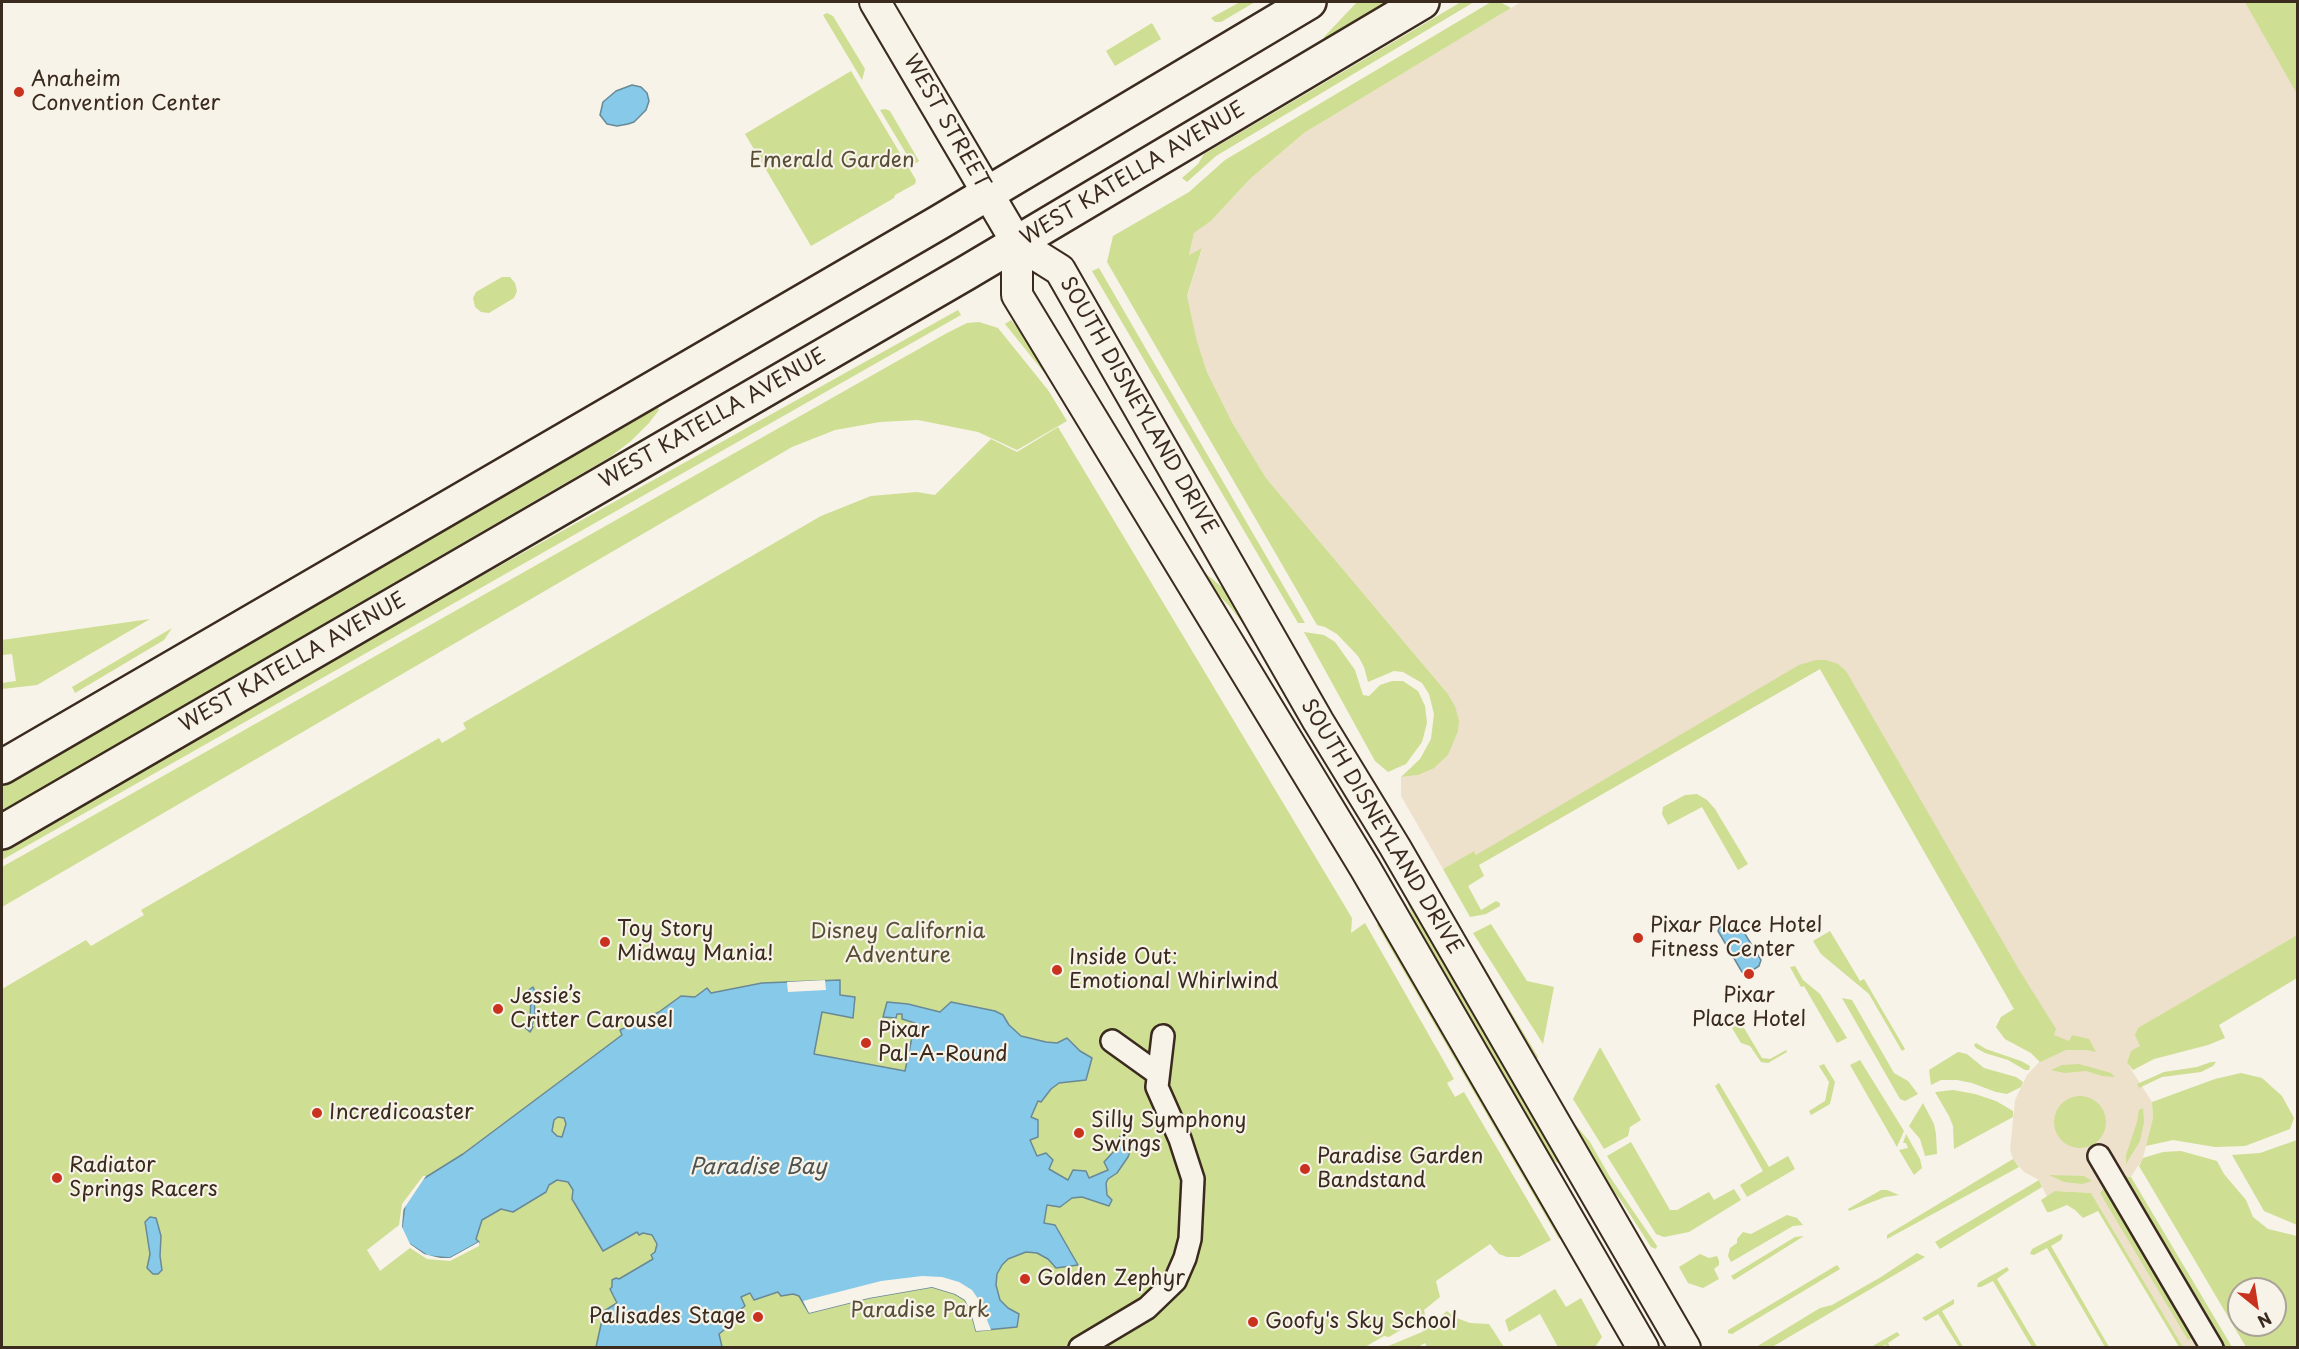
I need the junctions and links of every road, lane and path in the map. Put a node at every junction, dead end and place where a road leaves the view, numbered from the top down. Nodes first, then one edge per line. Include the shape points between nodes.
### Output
1 (875, 2) edge
2 (1309, 2) edge
3 (1422, 2) edge
4 (987, 193) junction
5 (1017, 243) junction
6 (2, 768) edge
7 (2, 832) edge
8 (1395, 847) junction
9 (1365, 868) junction
10 (1163, 1036) dead end
11 (1112, 1041) dead end
12 (1158, 1074) junction
13 (2099, 1156) dead end
14 (1080, 1347) edge
15 (1643, 1347) edge
16 (1685, 1347) edge
17 (2212, 1347) edge

1 - 4 main road, WEST STREET
2 - 4 main road
3 - 5 main road, WEST KATELLA AVENUE
4 - 5 main road, WEST STREET
4 - 6 main road
5 - 7 main road, WEST KATELLA AVENUE
5 - 8 main road, SOUTH DISNEYLAND DRIVE via 1060,270 1318,721
5 - 9 main road, SOUTH DISNEYLAND DRIVE via 1017,295
8 - 9 main road
8 - 16 main road, SOUTH DISNEYLAND DRIVE
9 - 15 main road, SOUTH DISNEYLAND DRIVE
10 - 12 street
11 - 12 street
12 - 14 street via 1157,1087 1193,1179 1190,1239 1185,1258 1175,1281 1147,1308
13 - 17 street

